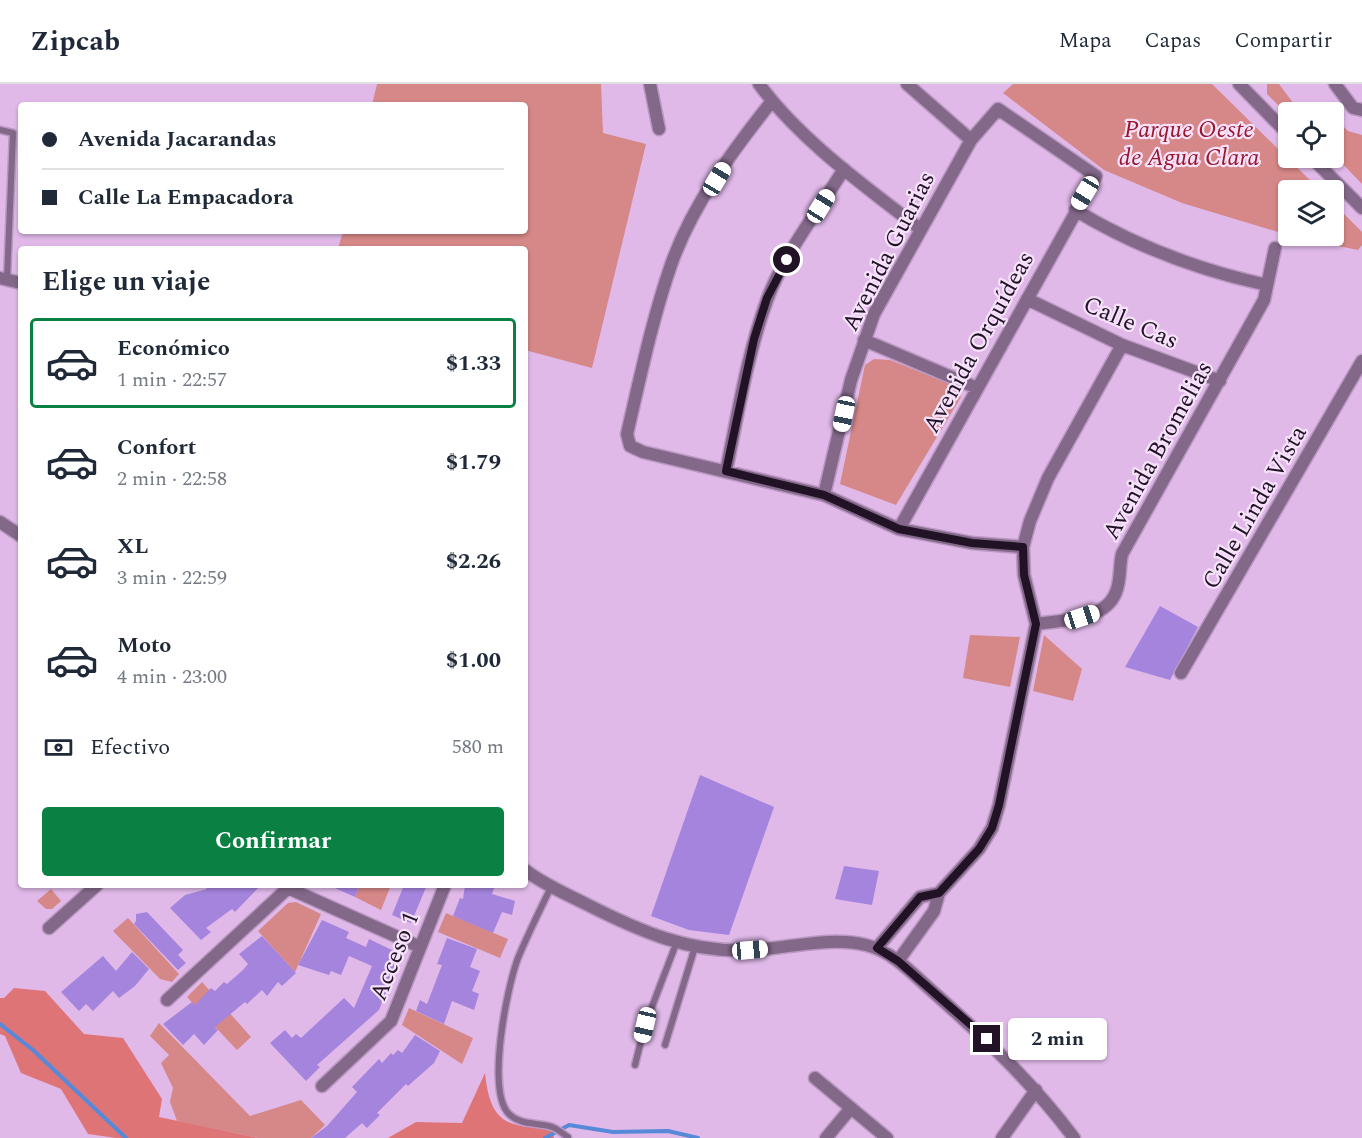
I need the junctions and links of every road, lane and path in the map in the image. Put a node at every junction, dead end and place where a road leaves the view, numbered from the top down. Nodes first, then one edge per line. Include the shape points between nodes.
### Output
1 (650, 84) edge
2 (759, 84) edge
3 (907, 84) edge
4 (1239, 84) edge
5 (1335, 84) edge
6 (772, 101) junction
7 (1359, 110) edge
8 (1278, 124) edge
9 (659, 129) dead end
10 (0, 130) edge
11 (971, 140) junction
12 (1322, 168) edge
13 (844, 169) junction
14 (1096, 176) joint
15 (1362, 208) edge
16 (1075, 210) junction
17 (920, 229) junction
18 (1275, 248) dead end
19 (4, 279) edge
20 (1267, 285) junction
21 (1027, 299) junction
22 (864, 340) junction
23 (1122, 345) junction
24 (1362, 361) edge
25 (1220, 381) junction
26 (977, 388) junction
27 (726, 471) junction
28 (824, 495) junction
29 (0, 522) edge
30 (899, 529) junction
31 (18, 534) edge
32 (1023, 547) junction
33 (1036, 624) junction
34 (1181, 673) dead end
35 (528, 872) edge
36 (551, 886) junction
37 (94, 888) edge
38 (444, 888) edge
39 (939, 893) junction
40 (49, 928) dead end
41 (676, 944) junction
42 (420, 947) junction
43 (695, 947) junction
44 (877, 948) junction
45 (898, 961) junction
46 (167, 1000) dead end
47 (665, 1045) dead end
48 (635, 1065) dead end
49 (816, 1078) dead end
50 (322, 1086) dead end
51 (1036, 1090) junction
52 (851, 1108) junction
53 (568, 1137) edge
54 (826, 1138) edge
55 (887, 1138) edge
56 (1002, 1138) edge
57 (1074, 1138) edge

1 - 9 street
2 - 6 street
3 - 11 street
4 - 8 street
5 - 7 street
6 - 13 street
6 - 27 street via 736,146 687,229 672,264 627,434 630,446 643,452
10 - 19 lane via 13,133
11 - 14 street, Avenida Guarias via 998,109
11 - 17 street, Avenida Guarias
12 - 15 street
13 - 17 street
13 - 27 street via 767,298 754,339
14 - 16 street, Avenida Orquídeas
16 - 20 street via 1155,253
16 - 21 street, Avenida Orquídeas
17 - 22 street, Avenida Guarias
18 - 20 street, Avenida Bromelias
20 - 25 street, Avenida Bromelias via 1264,300
21 - 23 street, Calle Cas
21 - 26 street, Avenida Orquídeas
22 - 26 street
22 - 28 street, Avenida Guarias
23 - 25 street, Calle Cas
23 - 32 street via 1048,478
24 - 34 street, Calle Linda Vista
25 - 33 street, Avenida Bromelias via 1122,554 1116,593 1109,604 1082,617
26 - 30 street, Avenida Orquídeas
27 - 28 street
28 - 30 street
29 - 31 street
30 - 32 street via 972,543
32 - 33 street via 1024,575
33 - 39 street via 992,828 979,849
35 - 36 street
36 - 41 street via 630,926
36 - 53 lane via 518,958 506,1002 499,1074 501,1101 508,1113 528,1124 553,1127
37 - 40 street
38 - 42 street, Acceso 1
39 - 44 street via 920,897
39 - 45 street via 934,911
41 - 43 street
41 - 48 lane via 645,1025
42 - 46 street via 288,888
42 - 50 street, Acceso 1 via 392,1021
43 - 44 street via 750,950 851,942
43 - 47 lane
44 - 45 street
45 - 51 street via 987,1039
49 - 52 street
51 - 56 street
51 - 57 street
52 - 54 street
52 - 55 street

